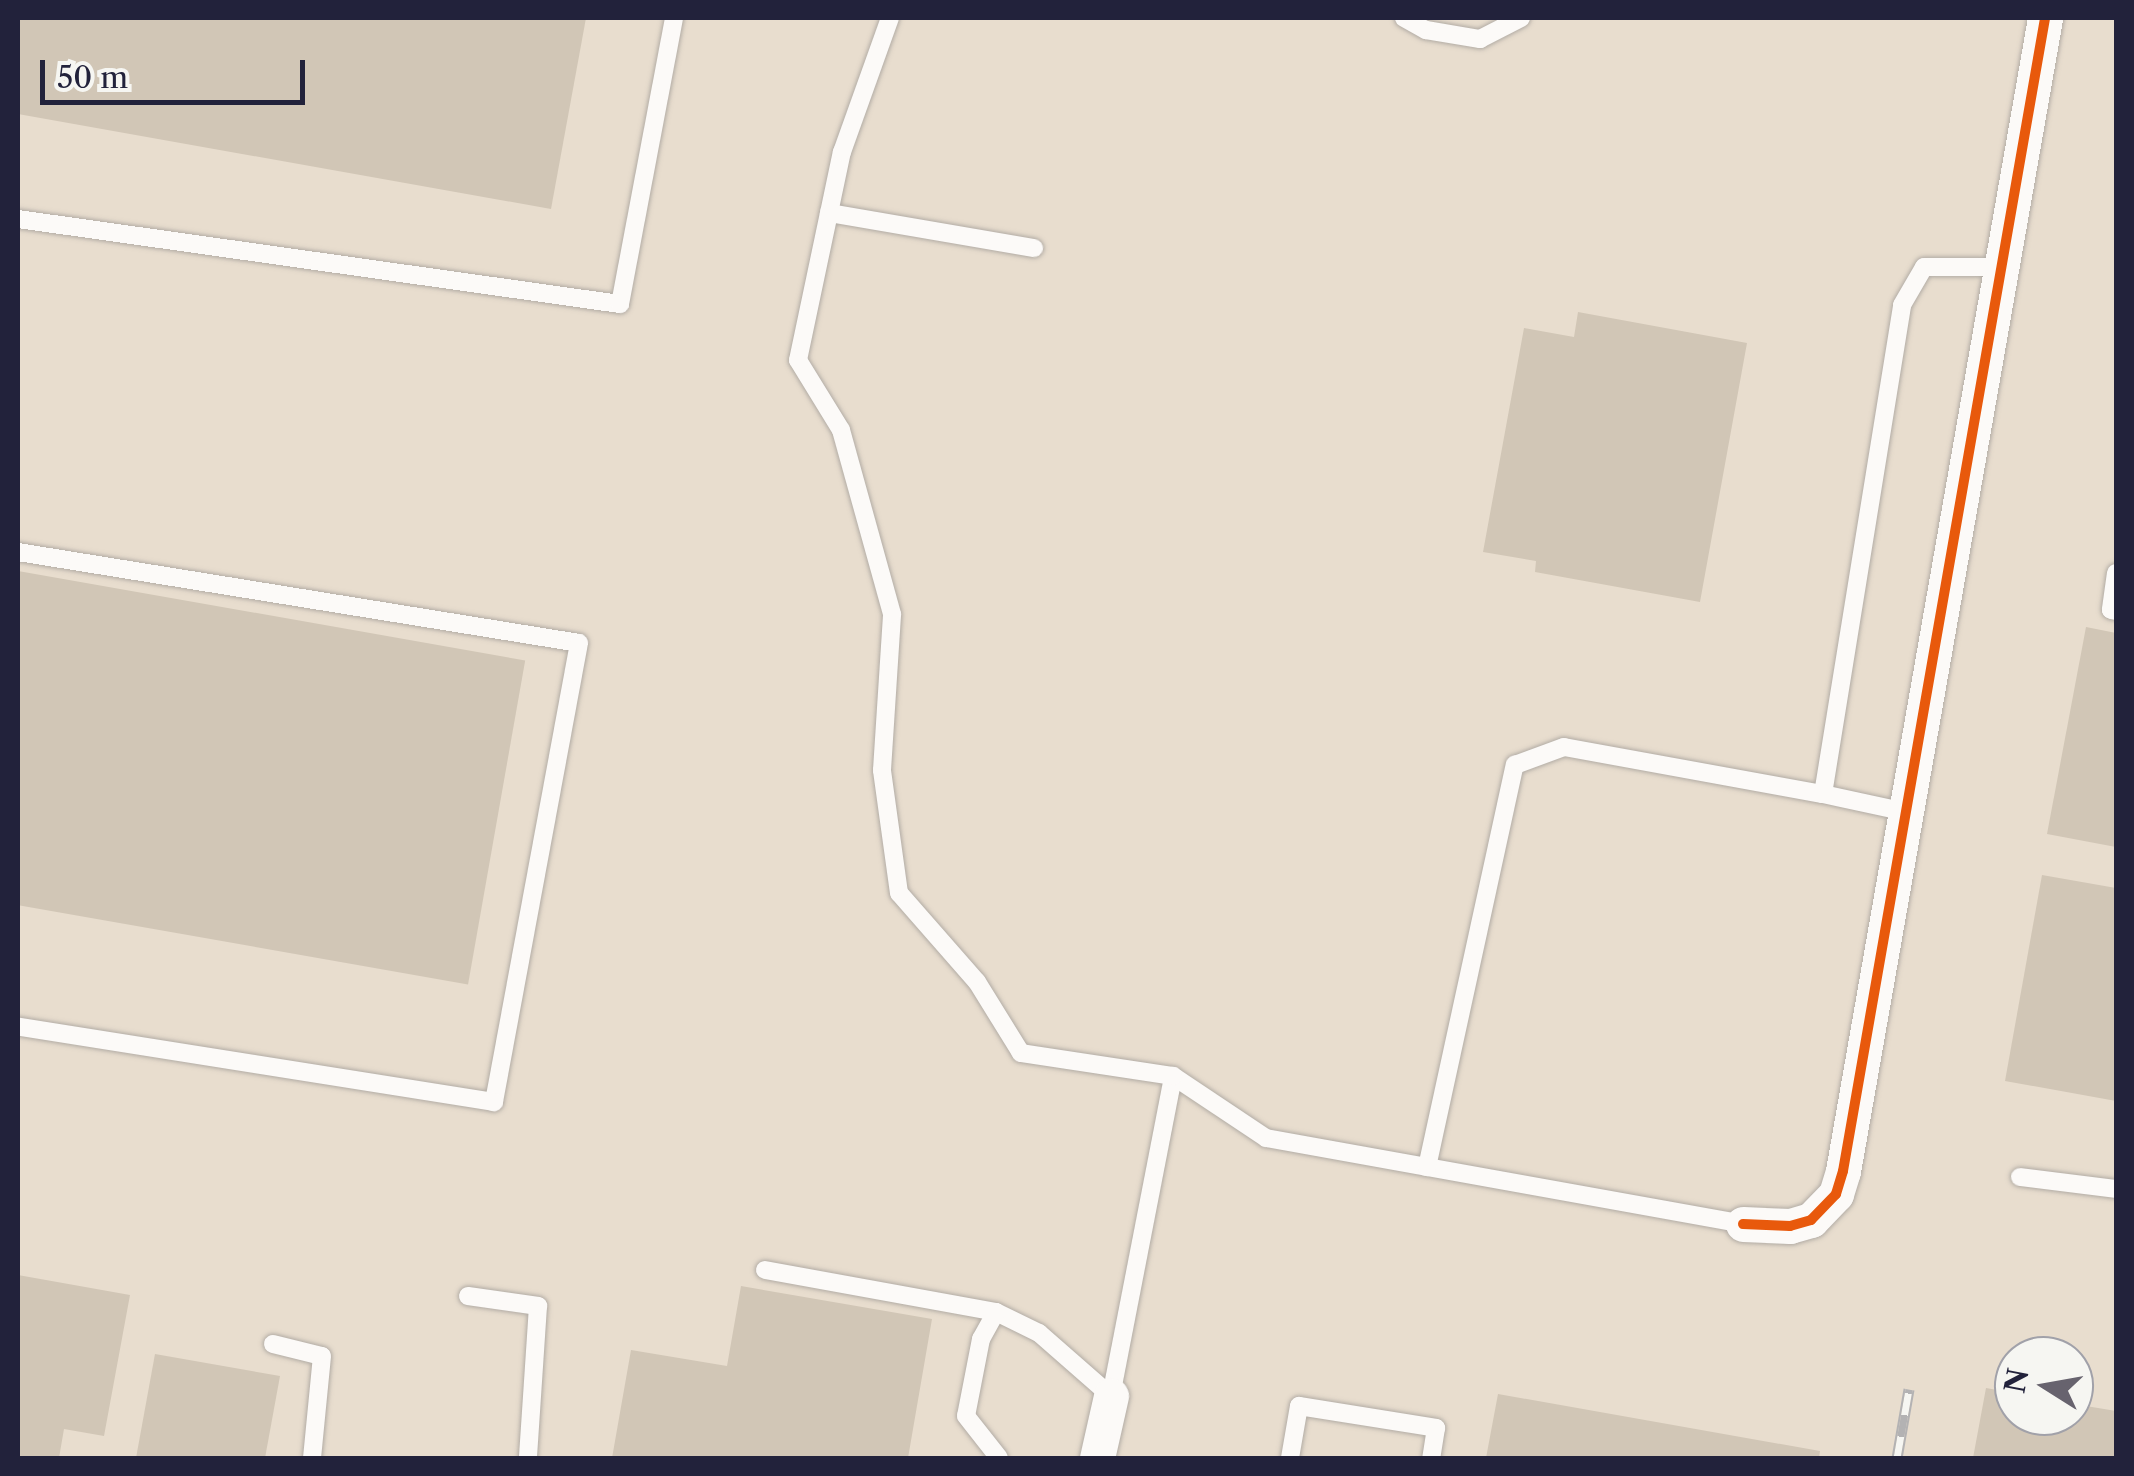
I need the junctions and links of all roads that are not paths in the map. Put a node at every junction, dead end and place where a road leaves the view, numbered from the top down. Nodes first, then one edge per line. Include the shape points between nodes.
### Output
1 (674, 18) edge
2 (890, 18) edge
3 (1404, 18) edge
4 (1520, 18) edge
5 (2045, 18) edge
6 (829, 213) junction
7 (18, 219) edge
8 (1034, 248) dead end
9 (2001, 267) junction
10 (18, 552) edge
11 (2116, 573) edge
12 (2116, 611) edge
13 (1823, 794) junction
14 (1906, 812) junction
15 (18, 1027) edge
16 (1174, 1076) junction
17 (1427, 1167) junction
18 (2020, 1177) dead end
19 (2116, 1189) edge
20 (1743, 1224) joint
21 (765, 1270) dead end
22 (468, 1296) dead end
23 (996, 1312) junction
24 (273, 1344) dead end
25 (1111, 1396) junction
26 (312, 1458) edge
27 (528, 1458) edge
28 (998, 1458) edge
29 (1097, 1458) edge
30 (1290, 1458) edge
31 (1431, 1458) edge

1 - 7 lane via 620,304
2 - 6 lane via 842,152
3 - 4 lane via 1426,30 1480,39
5 - 9 street
6 - 8 lane
6 - 16 lane via 798,360 841,430 892,614 882,770 898,893 977,982 1021,1053
9 - 13 lane via 1924,267 1902,305
9 - 14 street
10 - 15 lane via 578,643 494,1102
11 - 12 lane
13 - 14 lane
13 - 17 lane via 1564,747 1515,765
14 - 20 street via 1836,1194 1800,1223
16 - 17 lane via 1266,1138
16 - 25 lane
17 - 20 lane
18 - 19 lane
21 - 23 lane
22 - 27 lane via 538,1306
23 - 25 lane via 1039,1334
23 - 28 lane via 981,1340 966,1416
24 - 26 lane via 322,1356
25 - 29 street
30 - 31 lane via 1299,1406 1436,1428

